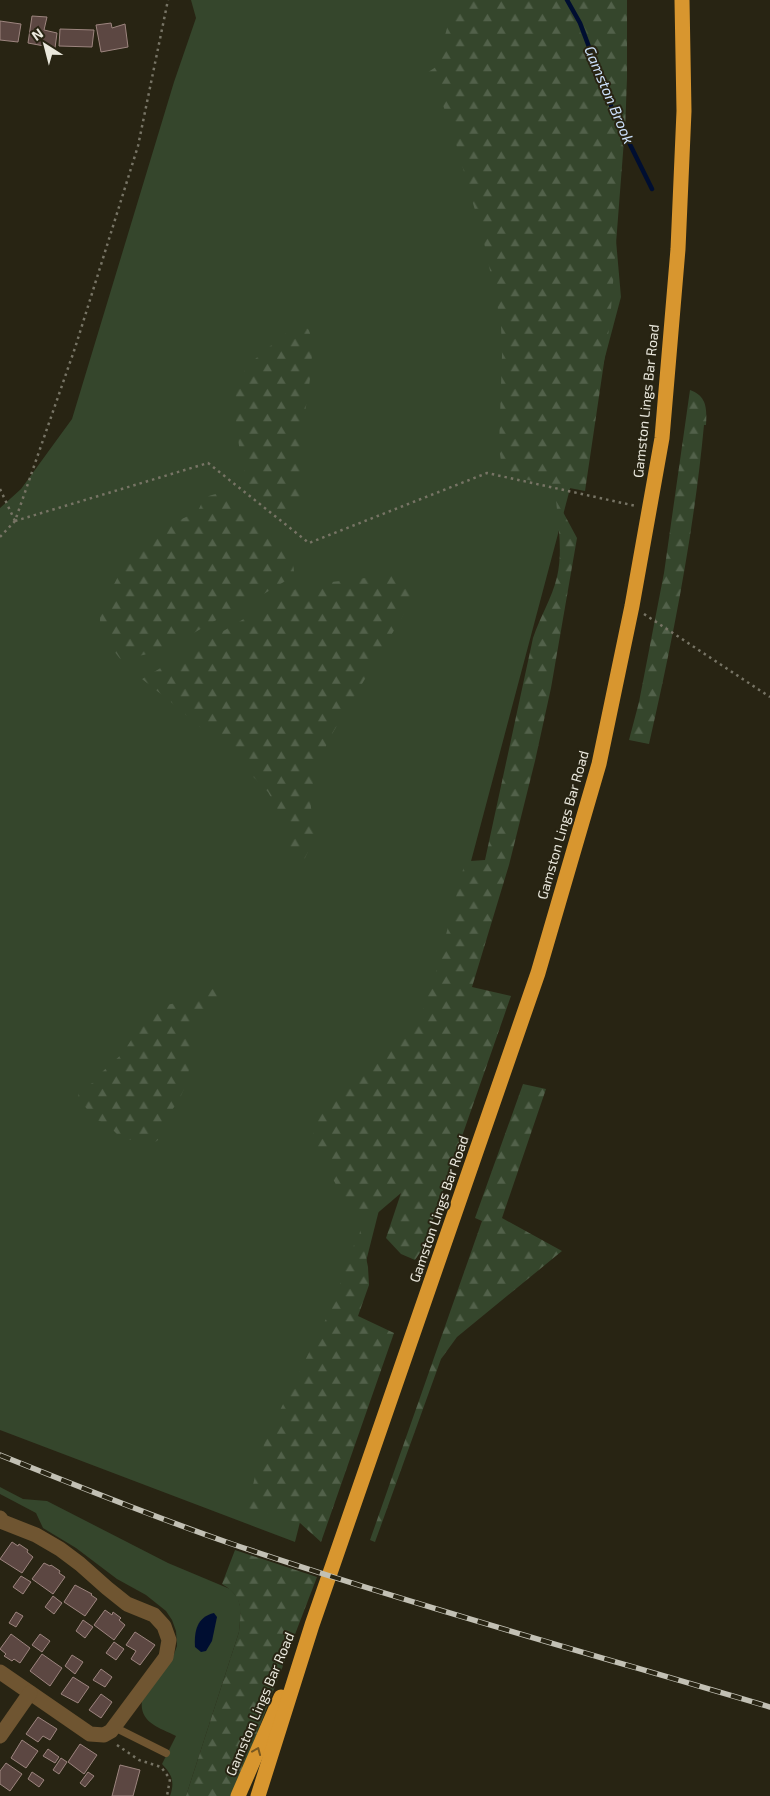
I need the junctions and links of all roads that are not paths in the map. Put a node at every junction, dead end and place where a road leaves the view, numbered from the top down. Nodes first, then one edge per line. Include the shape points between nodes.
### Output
1 (682, 0) edge
2 (0, 1518) edge
3 (312, 1625) junction
4 (0, 1672) edge
5 (30, 1693) junction
6 (114, 1727) junction
7 (0, 1736) edge
8 (166, 1753) dead end
9 (238, 1796) edge
10 (258, 1796) edge

1 - 3 highway, Gamston Lings Bar Road via 684,111 678,249 662,438 599,764 538,974
2 - 6 street via 60,1550 127,1604 154,1615 164,1626 169,1640 166,1657
9 -> 3 highway, Gamston Lings Bar Road
3 - 10 highway, Gamston Lings Bar Road
4 - 5 street
5 - 6 street via 90,1734 104,1735
5 - 7 street
6 - 8 lane

